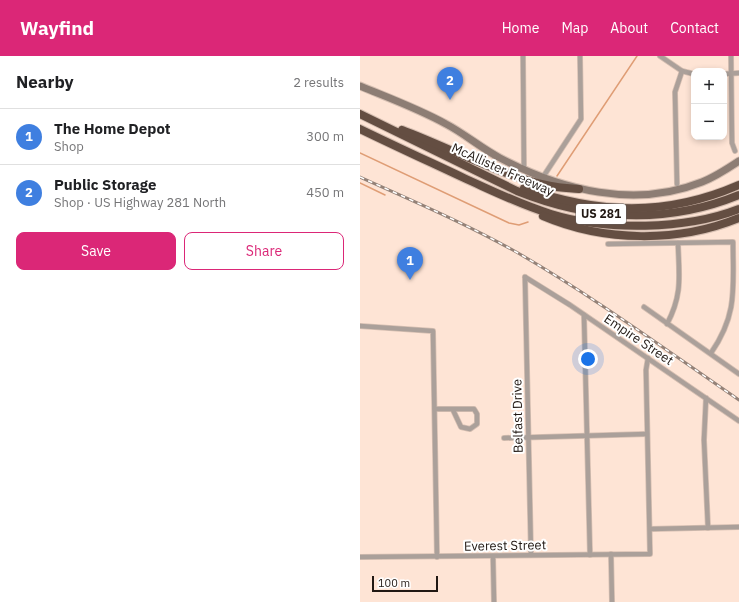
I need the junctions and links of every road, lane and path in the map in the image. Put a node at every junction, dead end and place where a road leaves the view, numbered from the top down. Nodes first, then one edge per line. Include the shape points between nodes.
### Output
1 (523, 56) edge
2 (580, 56) edge
3 (660, 56) edge
4 (730, 56) edge
5 (682, 71) junction
6 (691, 73) edge
7 (731, 73) junction
8 (739, 73) edge
9 (727, 74) edge
10 (360, 86) edge
11 (360, 114) edge
12 (360, 130) edge
13 (735, 151) dead end
14 (739, 161) edge
15 (468, 168) junction
16 (524, 170) junction
17 (543, 178) junction
18 (677, 184) dead end
19 (739, 185) edge
20 (579, 189) junction
21 (739, 195) edge
22 (511, 200) junction
23 (739, 209) edge
24 (736, 219) edge
25 (678, 243) junction
26 (608, 244) dead end
27 (525, 277) joint
28 (644, 307) dead end
29 (584, 316) junction
30 (667, 324) junction
31 (360, 326) edge
32 (711, 353) junction
33 (648, 358) junction
34 (739, 374) edge
35 (706, 398) junction
36 (434, 409) junction
37 (453, 410) junction
38 (739, 421) edge
39 (647, 434) junction
40 (587, 435) junction
41 (529, 437) junction
42 (504, 438) dead end
43 (708, 528) junction
44 (739, 528) edge
45 (650, 529) junction
46 (611, 554) junction
47 (531, 555) junction
48 (590, 555) junction
49 (493, 556) junction
50 (437, 557) junction
51 (360, 558) edge
52 (494, 602) edge
53 (612, 602) edge

1 - 16 street
2 - 17 street via 581,119
3 - 5 street
4 - 7 street
5 - 6 street
5 - 18 street via 675,92
7 - 8 street
7 - 9 street
7 - 13 street via 732,143
10 - 16 main road via 446,124
11 - 15 highway, McAllister Freeway / US 281
11 - 20 highway via 512,174 551,186
12 - 22 highway, McAllister Freeway / US 281
14 - 20 main road via 713,177 678,190 629,195
15 - 19 highway via 568,202 614,208 662,207 710,197
15 - 21 highway, McAllister Freeway / US 281 via 544,201 574,210 618,216 646,216 693,209
16 - 17 main road
17 - 20 main road
22 - 23 highway, McAllister Freeway / US 281 via 552,215 582,221 633,225 691,221
22 - 24 highway via 557,223 617,235 679,234
25 - 26 street
25 - 30 street via 679,295 675,310
25 - 32 street via 733,242 732,309 722,337
27 - 29 street, Empire Street
27 - 41 street, Belfast Drive
28 - 30 street
29 - 33 street, Empire Street
29 - 40 street
30 - 32 street
31 - 36 street via 433,331
32 - 34 street
33 - 35 street, Empire Street
33 - 39 street
35 - 38 street, Empire Street
35 - 43 street via 704,440
36 - 37 street
36 - 50 street
37 - 37 street via 474,409 477,424 470,429 461,427
39 - 40 street
39 - 45 street
40 - 41 street
40 - 48 street
41 - 42 street
41 - 47 street, Belfast Drive
43 - 44 street
43 - 45 street
45 - 46 street, Everest Street via 650,554
46 - 48 street, Everest Street
46 - 53 street
47 - 48 street, Everest Street
47 - 49 street, Everest Street
49 - 50 street, Everest Street
49 - 52 street
50 - 51 street, Everest Street

